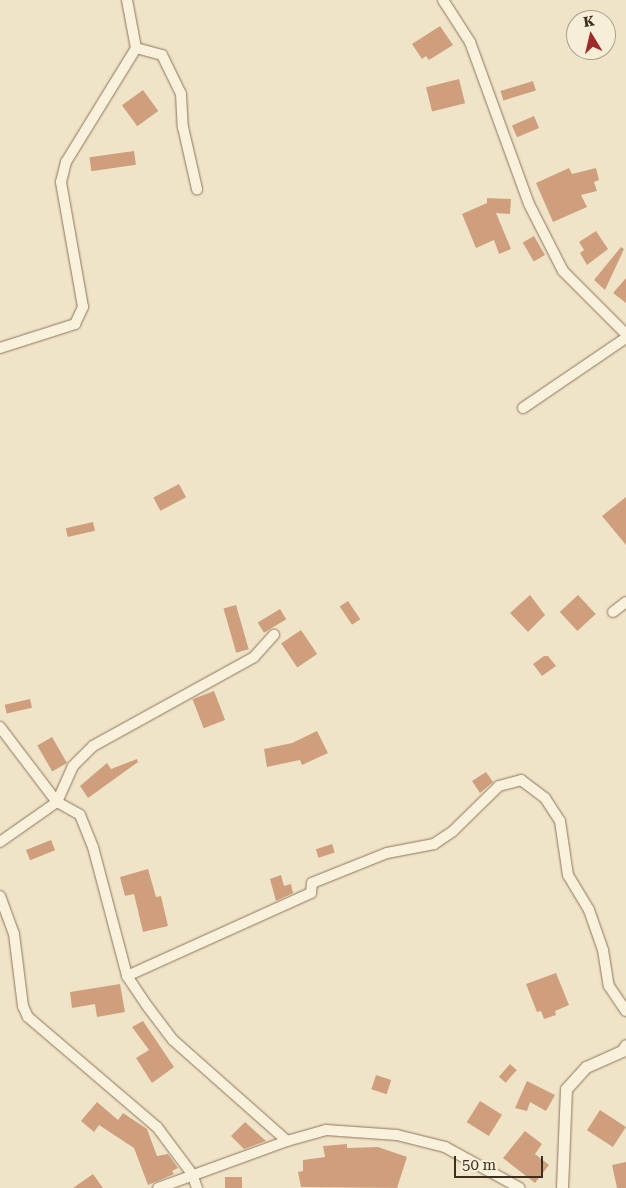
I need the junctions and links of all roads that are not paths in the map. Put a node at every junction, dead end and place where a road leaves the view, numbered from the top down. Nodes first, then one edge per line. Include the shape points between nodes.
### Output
1 (127, 0) edge
2 (443, 0) edge
3 (136, 48) junction
4 (197, 189) dead end
5 (626, 334) edge
6 (626, 338) edge
7 (0, 348) edge
8 (523, 408) dead end
9 (626, 602) edge
10 (613, 612) dead end
11 (274, 635) dead end
12 (0, 727) edge
13 (57, 802) junction
14 (0, 842) edge
15 (0, 896) edge
16 (127, 976) junction
17 (626, 1011) edge
18 (626, 1045) edge
19 (287, 1141) junction
20 (192, 1174) junction
21 (158, 1188) edge
22 (197, 1188) edge
23 (520, 1188) edge
24 (562, 1188) edge

1 - 3 street
2 - 5 street via 470,42 529,204 563,271
3 - 4 street via 162,55 181,94 182,126
3 - 7 street via 66,162 61,182 83,307 75,324
6 - 8 street
9 - 10 street
11 - 13 street via 254,657 93,746 73,766
12 - 13 street
13 - 14 street
13 - 16 street via 80,815 93,847
15 - 20 street via 14,934 28,1017 157,1127
16 - 17 street via 311,893 312,883 387,853 434,844 499,786 521,780 545,798 560,821 568,875 589,910 609,986
16 - 19 street via 173,1040
18 - 24 street via 622,1051 586,1067 566,1090
19 - 20 street
19 - 23 street via 326,1130 397,1135 445,1147
20 - 21 street
20 - 22 street

